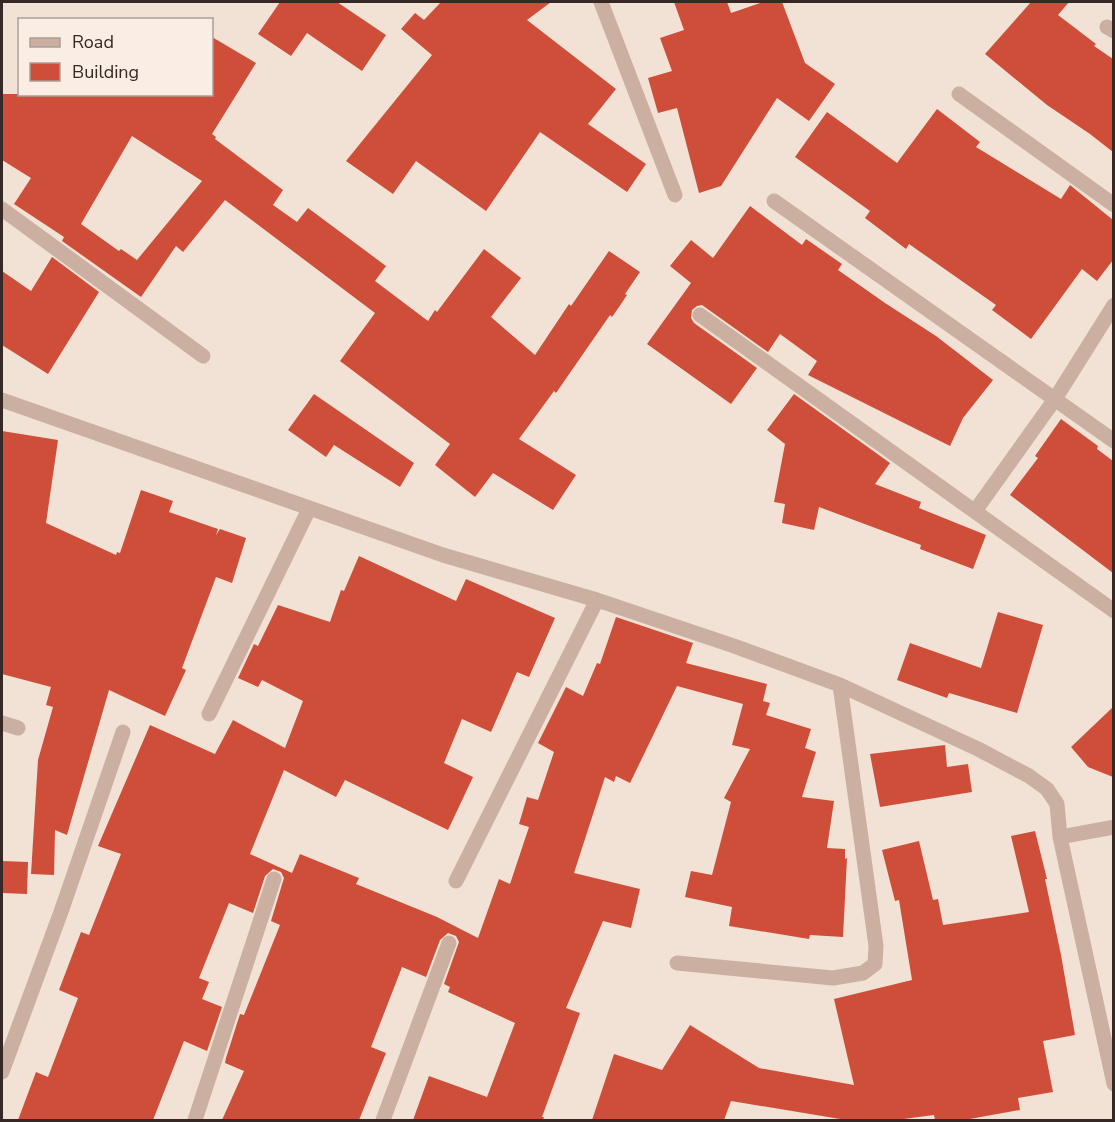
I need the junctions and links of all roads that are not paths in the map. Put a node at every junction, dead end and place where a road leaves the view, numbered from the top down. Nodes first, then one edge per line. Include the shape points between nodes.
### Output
1 (601, 2) edge
2 (959, 94) dead end
3 (675, 195) dead end
4 (774, 201) dead end
5 (1113, 205) edge
6 (2, 209) edge
7 (1113, 305) edge
8 (700, 315) dead end
9 (203, 356) dead end
10 (1055, 399) junction
11 (2, 400) edge
12 (1113, 441) edge
13 (309, 509) junction
14 (975, 511) junction
15 (597, 600) junction
16 (1113, 611) edge
17 (840, 686) junction
18 (209, 714) dead end
19 (2, 723) edge
20 (18, 728) dead end
21 (123, 732) dead end
22 (1113, 827) edge
23 (1060, 837) junction
24 (274, 879) dead end
25 (456, 881) dead end
26 (449, 943) dead end
27 (677, 963) dead end
28 (2, 1072) edge
29 (1113, 1084) edge
30 (195, 1120) edge
31 (382, 1120) edge

1 - 3 street
2 - 5 street
4 - 10 street
6 - 9 street
7 - 10 street
8 - 14 street
10 - 12 street
10 - 14 street
11 - 13 street
13 - 15 street via 443,555
13 - 18 street
14 - 16 street
15 - 17 street
15 - 25 street
17 - 23 street via 1029,776 1047,789 1057,804
17 - 27 street via 876,946 875,964 863,973 833,978
19 - 20 street
21 - 28 street
22 - 23 street
23 - 29 street
24 - 30 street
26 - 31 street

